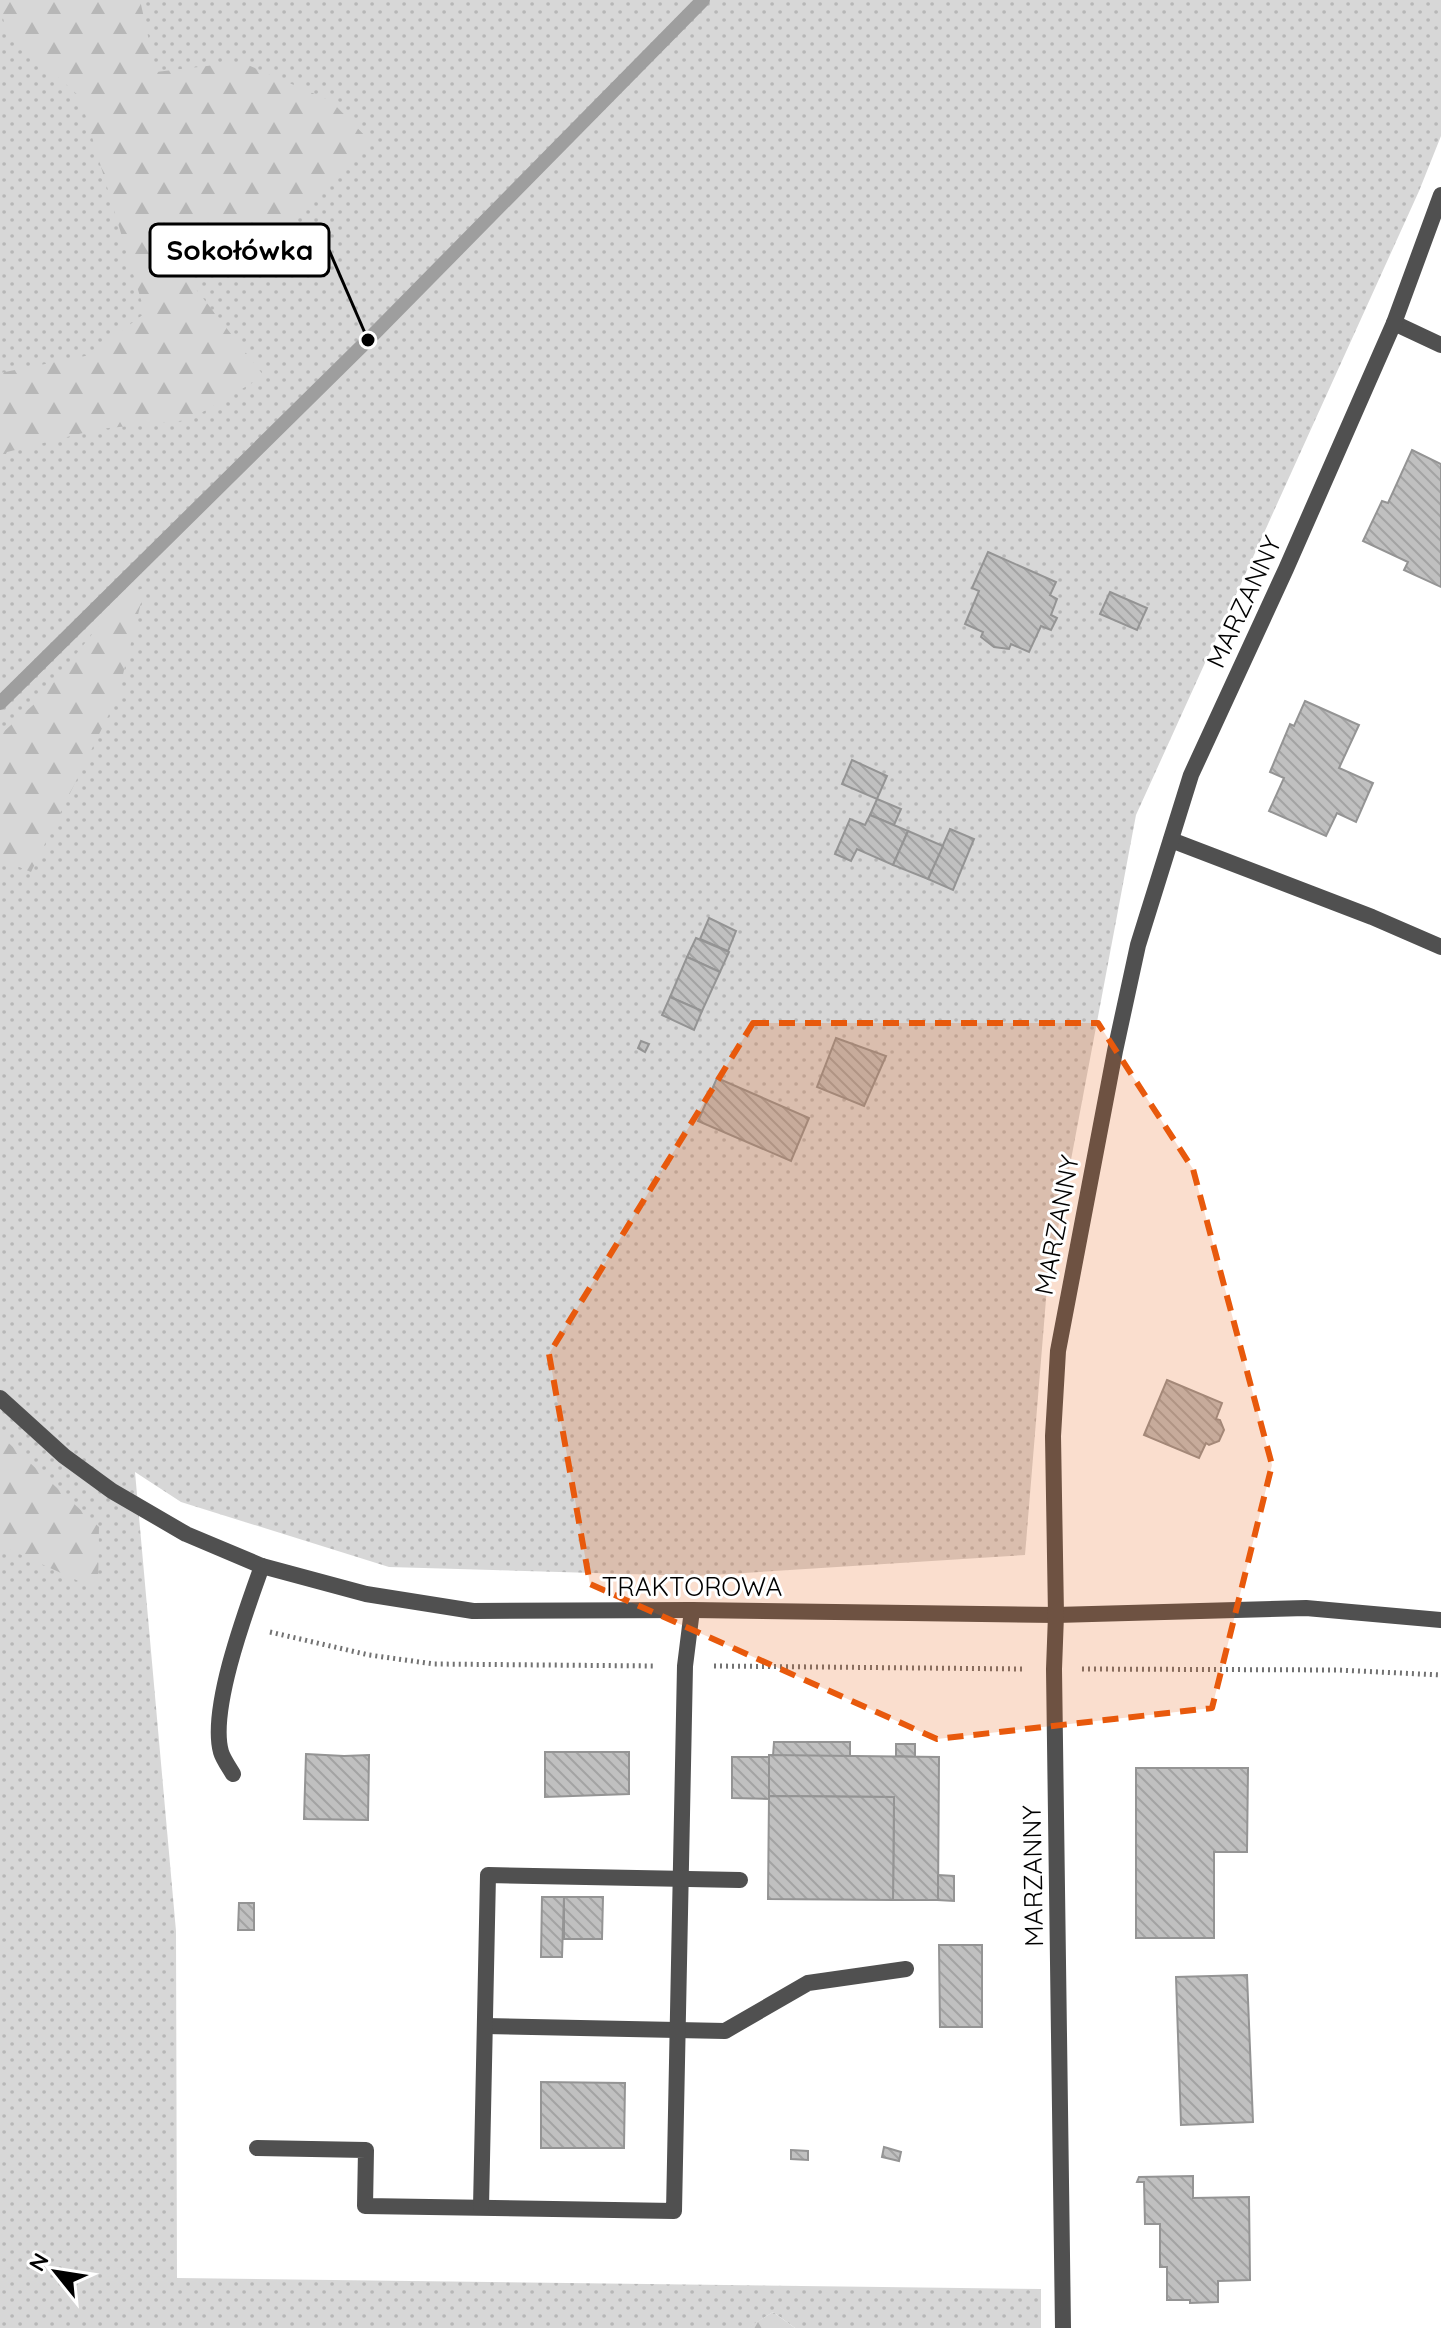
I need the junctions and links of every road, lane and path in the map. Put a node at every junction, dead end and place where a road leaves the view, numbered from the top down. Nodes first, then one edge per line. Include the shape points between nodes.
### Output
1 (1441, 195) edge
2 (1394, 323) junction
3 (1441, 345) edge
4 (1171, 840) junction
5 (1441, 947) edge
6 (0, 1398) edge
7 (262, 1566) junction
8 (692, 1610) junction
9 (1056, 1615) junction
10 (1441, 1620) edge
11 (242, 1624) junction
12 (685, 1666) junction
13 (1054, 1669) junction
14 (1441, 1675) edge
15 (233, 1774) dead end
16 (681, 1878) junction
17 (740, 1880) dead end
18 (906, 1969) dead end
19 (485, 2026) junction
20 (677, 2030) junction
21 (257, 2148) dead end
22 (481, 2207) junction
23 (1063, 2328) edge

1 - 2 street, MARZANNY
2 - 3 street
2 - 4 street, MARZANNY via 1191,775
4 - 5 street
4 - 9 street, MARZANNY via 1134,960 1058,1351 1053,1436
6 - 7 street, TRAKTOROWA via 112,1491 186,1534
7 - 8 street, TRAKTOROWA via 366,1594 473,1611
7 - 11 street
8 - 9 street, TRAKTOROWA
8 - 12 street
9 - 10 street, TRAKTOROWA via 1306,1608
9 - 13 street, MARZANNY
11 - 12 path via 339,1649 434,1664
11 - 15 street via 220,1724 221,1752
12 - 13 path
12 - 16 street
13 - 14 path
13 - 23 street, MARZANNY
16 - 17 street
16 - 19 street via 488,1875
16 - 20 street
18 - 20 street via 808,1983 725,2031
19 - 20 street
19 - 22 street
20 - 22 street via 674,2211
21 - 22 street via 366,2150 365,2206

